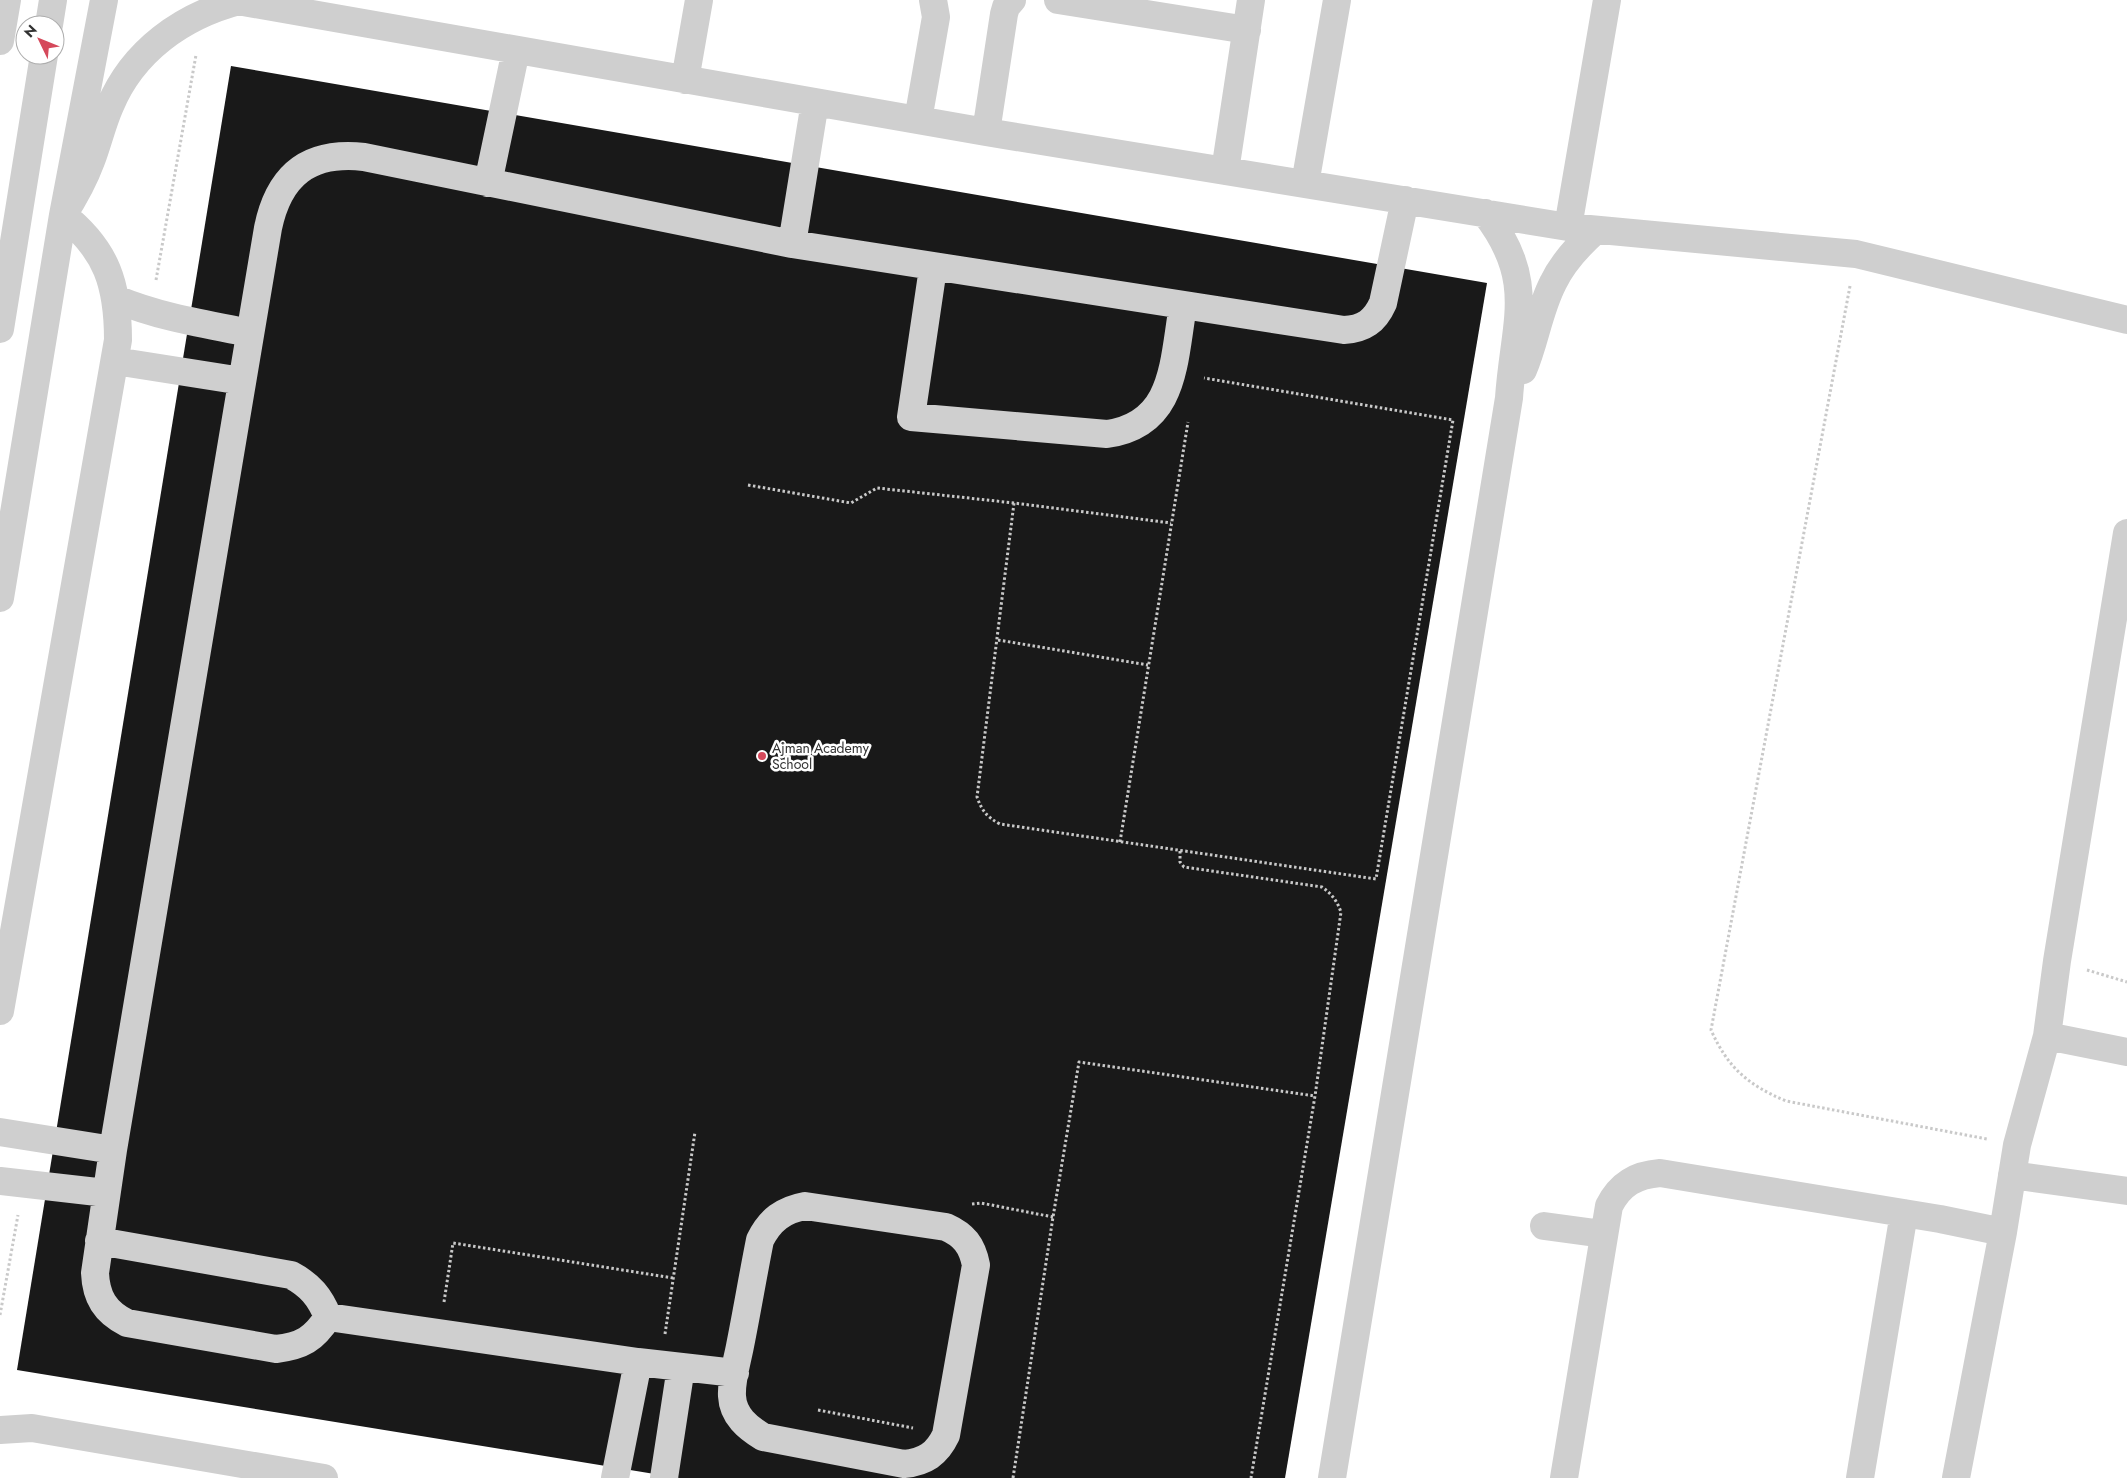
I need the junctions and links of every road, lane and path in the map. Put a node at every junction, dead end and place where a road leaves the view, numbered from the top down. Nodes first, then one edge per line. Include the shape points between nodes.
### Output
1 (7, 0) edge
2 (53, 0) edge
3 (104, 0) edge
4 (699, 0) edge
5 (933, 0) edge
6 (1012, 0) edge
7 (1058, 0) edge
8 (1251, 0) edge
9 (1337, 0) edge
10 (1607, 0) edge
11 (236, 1) edge
12 (204, 12) junction
13 (51, 15) edge
14 (1247, 30) junction
15 (0, 41) edge
16 (516, 50) junction
17 (42, 65) edge
18 (686, 80) junction
19 (815, 102) junction
20 (918, 120) junction
21 (986, 132) junction
22 (1225, 171) junction
23 (488, 183) junction
24 (1304, 184) junction
25 (1405, 200) junction
26 (1485, 213) junction
27 (63, 215) junction
28 (1568, 227) junction
29 (1596, 230) junction
30 (792, 244) junction
31 (1856, 254) junction
32 (933, 268) junction
33 (116, 299) junction
34 (1183, 306) junction
35 (150, 312) junction
36 (2127, 320) edge
37 (0, 329) edge
38 (250, 333) junction
39 (115, 361) junction
40 (1170, 373) junction
41 (242, 382) junction
42 (1509, 398) junction
43 (1188, 416) dead end
44 (748, 484) dead end
45 (1014, 502) junction
46 (1171, 523) junction
47 (2127, 533) edge
48 (0, 598) edge
49 (998, 640) junction
50 (1148, 665) junction
51 (1120, 842) junction
52 (1180, 851) junction
53 (2057, 962) junction
54 (2127, 982) edge
55 (0, 1011) edge
56 (2047, 1036) junction
57 (2127, 1052) edge
58 (1315, 1096) junction
59 (0, 1132) edge
60 (695, 1132) dead end
61 (2017, 1145) junction
62 (113, 1150) junction
63 (2012, 1176) junction
64 (12, 1182) edge
65 (2127, 1190) edge
66 (106, 1193) junction
67 (1904, 1213) junction
68 (1053, 1217) junction
69 (1544, 1226) dead end
70 (946, 1227) junction
71 (2003, 1232) junction
72 (1603, 1234) junction
73 (99, 1241) junction
74 (673, 1278) junction
75 (0, 1315) edge
76 (328, 1317) junction
77 (439, 1333) junction
78 (660, 1364) junction
79 (735, 1373) junction
80 (818, 1410) dead end
81 (0, 1412) edge
82 (32, 1428) junction
83 (0, 1430) edge
84 (946, 1435) junction
85 (324, 1478) edge
86 (615, 1478) edge
87 (664, 1478) edge
88 (1013, 1478) edge
89 (1251, 1478) edge
90 (1332, 1478) edge
91 (1564, 1478) edge
92 (1860, 1478) edge
93 (1956, 1478) edge

1 - 15 street
2 - 13 street
3 - 27 street
4 - 18 street
5 - 20 street via 936,17
6 - 21 street via 1004,14
7 - 14 street
8 - 14 street
9 - 24 street
10 - 28 street
11 - 12 street
11 - 16 street
12 - 27 street via 157,42 122,82 79,189
12 - 35 path
14 - 22 street
16 - 18 street
16 - 23 street
17 - 37 street
18 - 19 street
19 - 20 street
19 - 30 street
20 - 21 street
21 - 22 street
22 - 24 street
23 - 30 street
23 - 38 street via 346,155 330,156 299,170 277,196 271,212
24 - 25 street
25 - 26 street
25 - 34 street via 1383,303 1379,312 1364,326 1344,330
26 - 28 street
26 - 42 street via 1508,248 1519,287 1520,308
27 - 33 street via 96,249 109,274
27 - 48 street
28 - 29 street
29 - 31 street
29 - 42 street via 1565,263 1552,283 1533,346
30 - 32 street
31 - 36 street
31 - 61 path via 1711,1030 1720,1050 1748,1082 1786,1101
32 - 34 street
32 - 40 street via 911,416 1107,434 1124,432 1152,414 1162,400
33 - 35 street
33 - 39 street via 118,340
34 - 40 street
35 - 38 street
38 - 41 street
39 - 41 street
39 - 55 street
40 - 52 path via 1453,420 1376,879
41 - 62 street
42 - 90 street
43 - 46 path
44 - 45 path via 850,503 877,488
45 - 46 path
45 - 49 path
46 - 50 path
47 - 53 street
49 - 50 path
49 - 51 path via 977,797 980,808 1000,824
50 - 51 path
51 - 52 path
52 - 58 path via 1180,862 1184,867 1322,887 1338,903 1341,912
53 - 54 path
53 - 56 street
56 - 57 street
56 - 61 street
58 - 68 path via 1080,1062
58 - 89 path
59 - 62 street
60 - 74 path
61 - 63 street
62 - 66 street
63 - 65 street
63 - 71 street
64 - 66 street
64 - 75 path
66 - 73 street
67 - 71 street
67 - 72 street via 1660,1173 1635,1178 1615,1194
67 - 92 street
68 - 70 path via 981,1203 958,1211
68 - 88 path
69 - 72 street
70 - 79 street via 805,1206 777,1216 760,1240
70 - 84 street via 967,1241 974,1252 976,1265
71 - 93 street
72 - 91 street
73 - 76 street via 291,1275 315,1292
73 - 76 street via 96,1289 108,1311 127,1323 276,1349 306,1341 319,1331
74 - 77 path via 453,1244
74 - 78 path
76 - 77 street
77 - 78 street
78 - 79 street
78 - 86 street
78 - 87 street
79 - 84 street via 732,1396 735,1409 742,1421 763,1437 904,1464 918,1463 930,1457 940,1448
80 - 84 path
81 - 82 street
82 - 83 street
82 - 85 street

